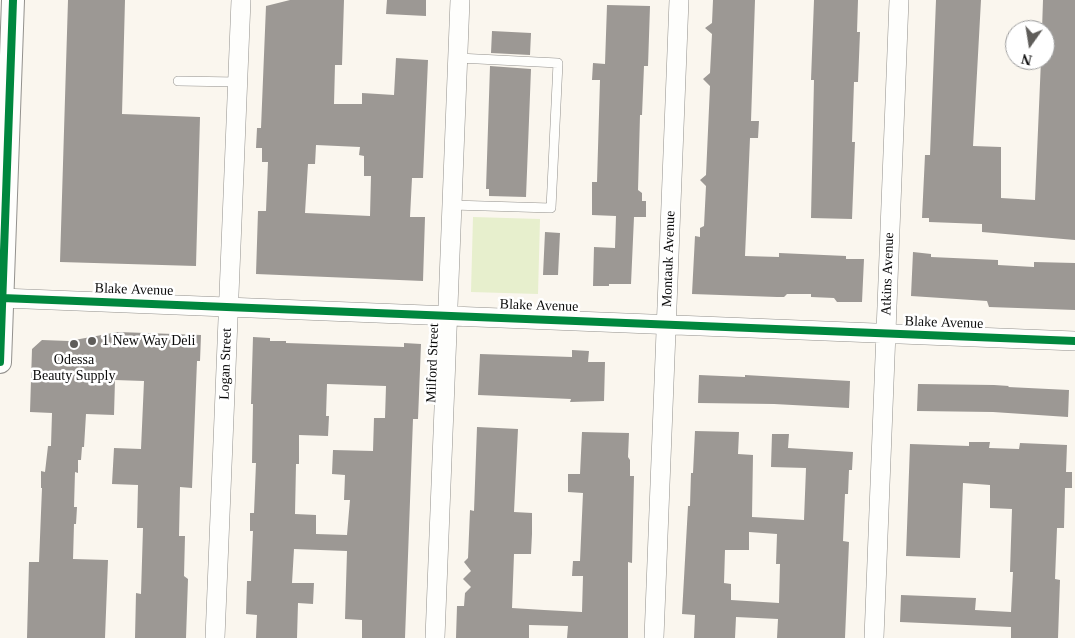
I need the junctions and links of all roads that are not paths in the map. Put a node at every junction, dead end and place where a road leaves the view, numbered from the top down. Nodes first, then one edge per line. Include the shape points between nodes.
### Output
1 (13, 0) edge
2 (241, 0) edge
3 (460, 0) edge
4 (679, 0) edge
5 (899, 0) edge
6 (458, 58) junction
7 (178, 81) dead end
8 (238, 82) junction
9 (452, 205) junction
10 (228, 306) junction
11 (1, 308) edge
12 (448, 315) junction
13 (666, 324) junction
14 (886, 333) junction
15 (1075, 341) edge
16 (0, 362) edge
17 (215, 638) edge
18 (435, 638) edge
19 (654, 638) edge
20 (874, 638) edge

1 - 11 street
2 - 8 street, Logan Street
3 - 6 street, Milford Street
4 - 13 street, Montauk Avenue
5 - 14 street, Atkins Avenue
6 - 9 street, Milford Street
6 - 9 lane via 558,63 551,208
7 - 8 lane
8 - 10 street, Logan Street
9 - 12 street, Milford Street
10 - 11 street, Blake Avenue
10 - 12 street, Blake Avenue
10 - 17 street, Logan Street
11 - 16 street
12 - 13 street, Blake Avenue
12 - 18 street, Milford Street
13 - 14 street, Blake Avenue
13 - 19 street, Montauk Avenue
14 - 15 street, Blake Avenue
14 - 20 street, Atkins Avenue

